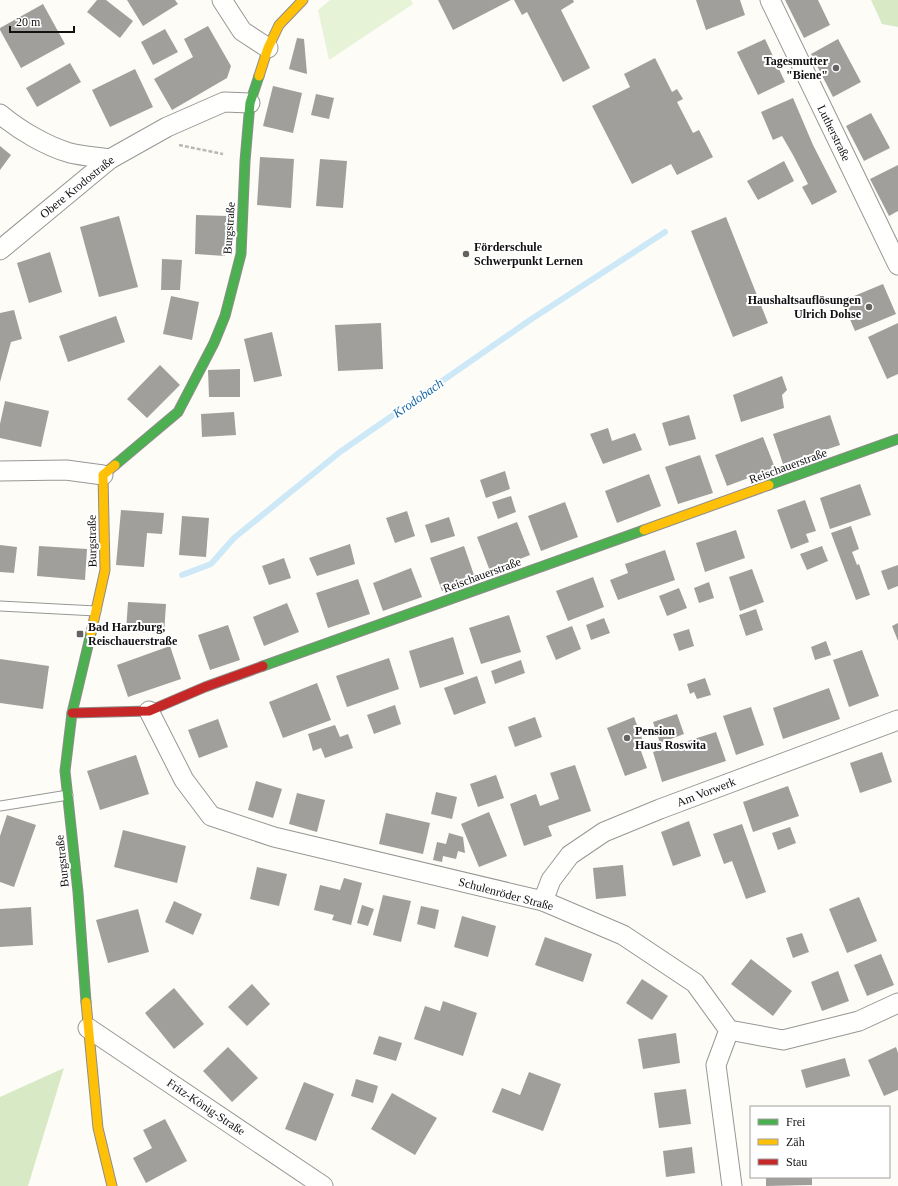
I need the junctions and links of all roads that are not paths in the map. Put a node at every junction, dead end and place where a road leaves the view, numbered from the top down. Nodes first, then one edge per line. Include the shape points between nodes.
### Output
1 (222, 0) edge
2 (303, 0) edge
3 (770, 0) edge
4 (268, 48) junction
5 (250, 103) junction
6 (0, 114) edge
7 (110, 158) junction
8 (0, 250) edge
9 (898, 266) edge
10 (898, 439) edge
11 (0, 471) edge
12 (103, 475) junction
13 (0, 606) edge
14 (96, 611) junction
15 (149, 711) junction
16 (72, 713) junction
17 (898, 720) edge
18 (68, 795) junction
19 (0, 806) edge
20 (543, 901) junction
21 (898, 1003) edge
22 (88, 1028) junction
23 (729, 1030) junction
24 (112, 1186) edge
25 (323, 1186) edge
26 (732, 1186) edge

1 - 4 street via 242,31
2 - 4 street, Burgstraße via 279,25
3 - 9 street, Lutherstraße
4 - 5 street, Burgstraße
5 - 7 street, Obere Krodostraße via 224,102 167,127
5 - 12 street, Burgstraße via 241,254 225,316 178,412
6 - 7 street via 28,134 70,153
7 - 8 street, Obere Krodostraße
10 - 15 street, Reischauerstraße via 205,687
11 - 12 street via 66,470
12 - 14 street, Burgstraße via 105,570
13 - 14 lane
14 - 16 street, Burgstraße
15 - 16 street, Reischauerstraße
15 - 20 street, Schulenröder Straße via 184,780 211,816 274,837
16 - 18 street, Burgstraße via 65,771
17 - 20 street, Am Vorwerk via 604,832 570,855 551,880
18 - 19 lane
18 - 22 street, Burgstraße
20 - 23 street, Schulenröder Straße via 623,936 695,983
21 - 23 street via 859,1021 783,1040
22 - 24 street, Burgstraße via 98,1128
22 - 25 street, Fritz-König-Straße
23 - 26 street via 716,1065

